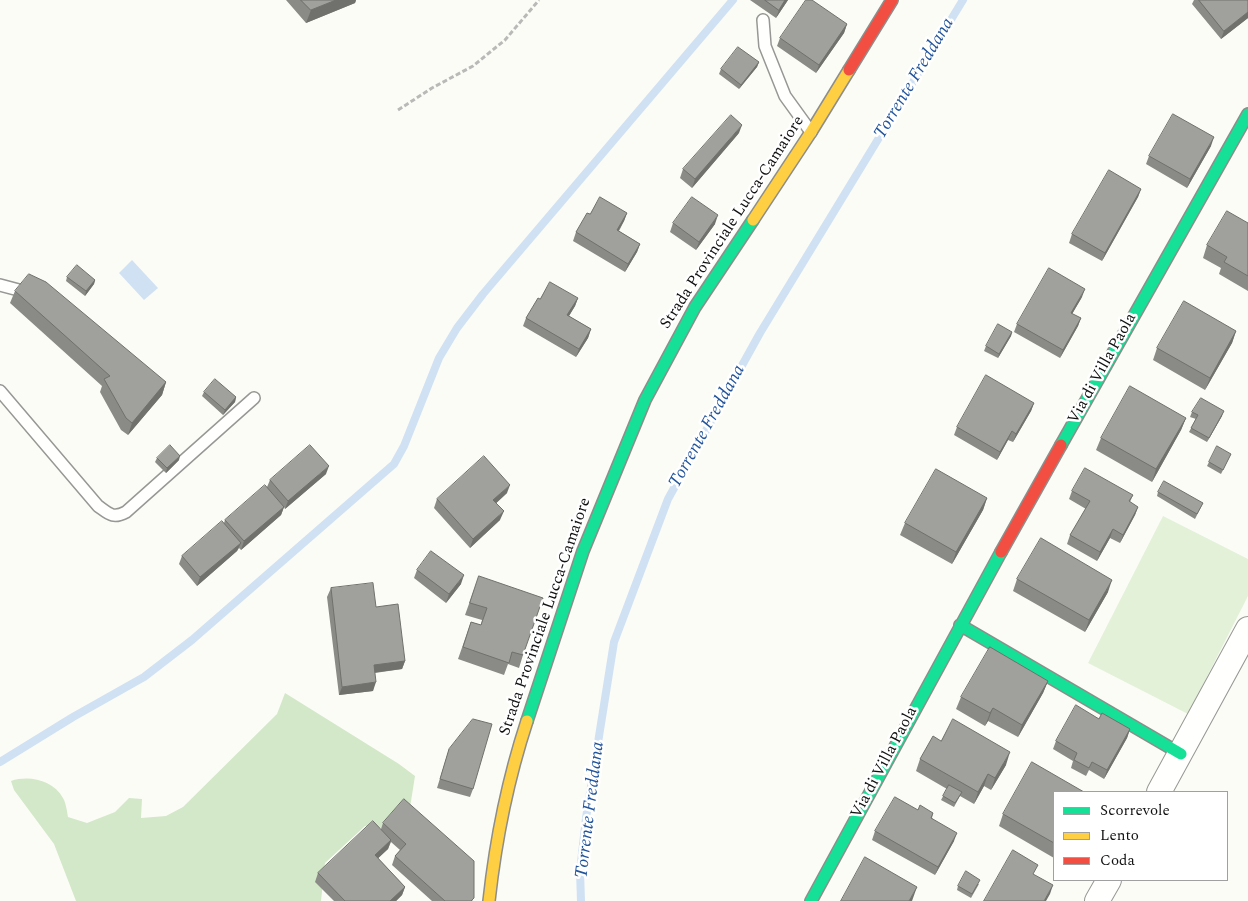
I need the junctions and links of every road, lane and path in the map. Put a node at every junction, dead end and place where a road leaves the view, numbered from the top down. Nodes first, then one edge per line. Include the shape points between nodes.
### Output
1 (539, 0) edge
2 (880, 0) edge
3 (892, 0) edge
4 (763, 20) dead end
5 (856, 58) junction
6 (398, 110) dead end
7 (1248, 114) edge
8 (811, 132) junction
9 (0, 285) edge
10 (40, 296) edge
11 (0, 391) edge
12 (254, 398) dead end
13 (960, 625) junction
14 (1248, 629) edge
15 (1181, 754) junction
16 (1160, 791) edge
17 (1108, 881) edge
18 (490, 901) edge
19 (811, 901) edge
20 (1097, 901) edge

1 - 6 path via 504,40 472,66
2 - 5 street
3 - 5 street, Strada Provinciale Lucca-Camaiore
4 - 8 lane via 765,46 785,96
5 - 8 street, Strada Provinciale Lucca-Camaiore
7 - 13 street, Via di Villa Paola
8 - 18 street, Strada Provinciale Lucca-Camaiore via 694,306 645,400 583,551 512,766 500,820
9 - 10 lane
11 - 12 lane via 98,506 110,515 118,516
13 - 15 street
13 - 19 street, Via di Villa Paola
14 - 15 street
15 - 16 street
17 - 20 street

